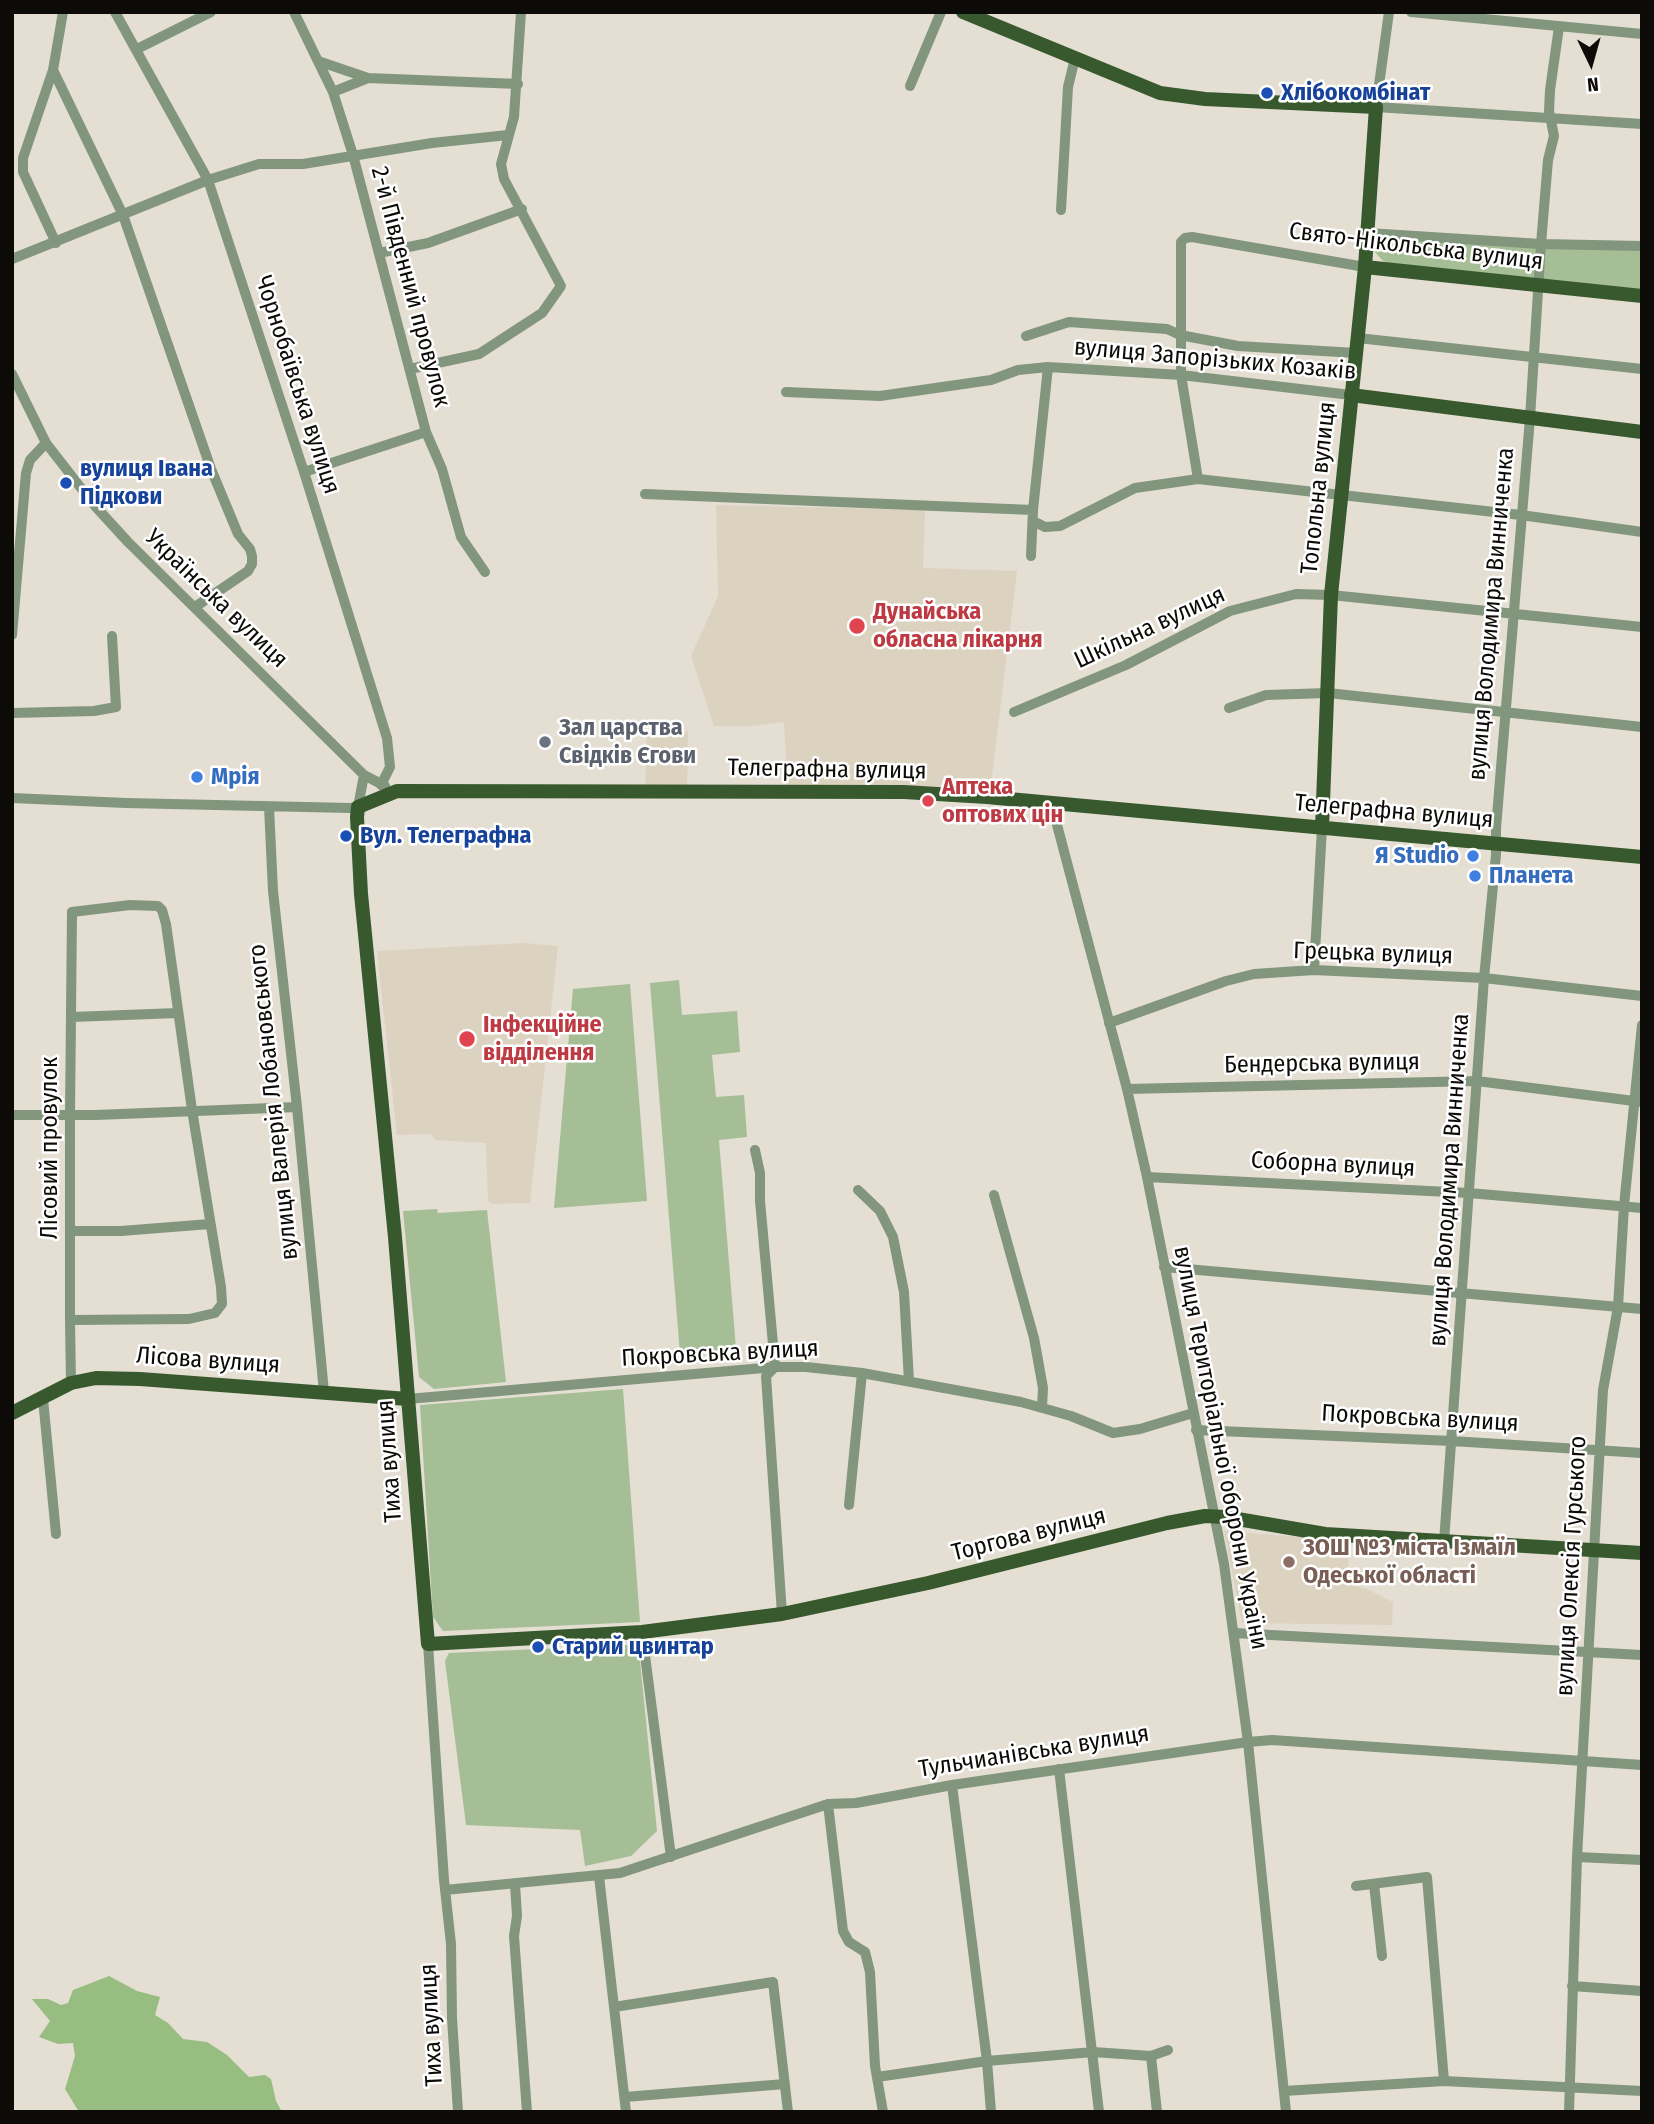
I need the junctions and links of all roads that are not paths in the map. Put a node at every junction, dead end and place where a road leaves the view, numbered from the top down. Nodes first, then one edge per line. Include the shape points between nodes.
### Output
1 (63, 12) edge
2 (116, 12) edge
3 (211, 12) edge
4 (294, 12) edge
5 (521, 12) edge
6 (941, 12) edge
7 (963, 12) edge
8 (1389, 12) edge
9 (1411, 12) edge
10 (1559, 27) junction
11 (1642, 34) edge
12 (137, 49) junction
13 (1075, 58) junction
14 (318, 61) junction
15 (53, 70) junction
16 (368, 78) junction
17 (518, 83) junction
18 (910, 86) dead end
19 (333, 92) junction
20 (1376, 107) junction
21 (1551, 119) junction
22 (1642, 124) edge
23 (508, 135) junction
24 (353, 155) junction
25 (208, 180) junction
26 (522, 209) junction
27 (1061, 210) dead end
28 (123, 215) junction
29 (1368, 233) junction
30 (56, 243) junction
31 (1541, 243) junction
32 (1642, 246) edge
33 (379, 253) junction
34 (12, 259) edge
35 (1366, 267) junction
36 (1539, 285) junction
37 (1642, 296) edge
38 (1180, 335) junction
39 (1026, 336) dead end
40 (1358, 338) junction
41 (1356, 353) junction
42 (1534, 356) junction
43 (1048, 368) junction
44 (410, 369) junction
45 (1642, 369) edge
46 (12, 374) edge
47 (1181, 375) junction
48 (786, 392) dead end
49 (1351, 395) junction
50 (1530, 418) junction
51 (426, 432) junction
52 (1642, 432) edge
53 (46, 443) junction
54 (304, 472) junction
55 (1198, 478) junction
56 (645, 494) dead end
57 (1342, 494) junction
58 (1521, 515) junction
59 (1033, 516) junction
60 (1642, 532) edge
61 (1031, 556) dead end
62 (485, 572) dead end
63 (1331, 595) junction
64 (195, 607) junction
65 (14, 610) edge
66 (1516, 613) junction
67 (1642, 627) edge
68 (12, 635) edge
69 (112, 636) dead end
70 (1328, 693) junction
71 (1229, 708) dead end
72 (1014, 712) dead end
73 (12, 713) edge
74 (1504, 713) junction
75 (1642, 727) edge
76 (364, 775) junction
77 (381, 785) junction
78 (397, 791) junction
79 (12, 798) edge
80 (1055, 803) junction
81 (269, 807) junction
82 (358, 807) junction
83 (1322, 828) junction
84 (1496, 844) junction
85 (1642, 857) edge
86 (1314, 970) junction
87 (1484, 978) junction
88 (1642, 996) edge
89 (178, 1013) junction
90 (72, 1017) junction
91 (1110, 1023) junction
92 (1642, 1025) edge
93 (1477, 1081) junction
94 (1127, 1089) junction
95 (1638, 1101) edge
96 (297, 1107) junction
97 (192, 1110) junction
98 (12, 1115) edge
99 (70, 1115) junction
100 (755, 1150) dead end
101 (1147, 1177) junction
102 (858, 1190) dead end
103 (1469, 1193) junction
104 (994, 1195) dead end
105 (1624, 1206) junction
106 (1642, 1208) edge
107 (210, 1224) junction
108 (70, 1231) junction
109 (1164, 1267) junction
110 (1463, 1293) junction
111 (1618, 1307) junction
112 (1642, 1309) edge
113 (70, 1320) junction
114 (775, 1367) junction
115 (862, 1373) junction
116 (909, 1381) junction
117 (71, 1383) junction
118 (324, 1392) junction
119 (43, 1399) junction
120 (408, 1399) junction
121 (1042, 1407) junction
122 (12, 1413) edge
123 (1193, 1413) junction
124 (1196, 1430) junction
125 (1452, 1441) junction
126 (1601, 1451) junction
127 (1642, 1453) edge
128 (849, 1505) dead end
129 (1213, 1515) junction
130 (56, 1534) dead end
131 (1444, 1542) junction
132 (1594, 1551) junction
133 (1642, 1553) edge
134 (782, 1614) junction
135 (642, 1632) junction
136 (1234, 1633) junction
137 (428, 1644) junction
138 (1588, 1652) junction
139 (1642, 1655) edge
140 (1248, 1742) junction
141 (1582, 1762) junction
142 (1642, 1765) edge
143 (1059, 1769) junction
144 (952, 1785) junction
145 (828, 1804) junction
146 (671, 1857) junction
147 (1577, 1857) junction
148 (1642, 1860) edge
149 (598, 1876) junction
150 (515, 1884) junction
151 (1374, 1884) junction
152 (1356, 1886) dead end
153 (445, 1890) junction
154 (1382, 1956) dead end
155 (1572, 1986) junction
156 (1642, 1991) edge
157 (614, 2007) junction
158 (1168, 2050) dead end
159 (1093, 2052) junction
160 (1151, 2056) junction
161 (988, 2061) junction
162 (877, 2077) junction
163 (1444, 2081) junction
164 (785, 2084) junction
165 (1570, 2086) junction
166 (1284, 2091) junction
167 (1642, 2091) edge
168 (625, 2097) junction
169 (458, 2112) edge
170 (527, 2112) edge
171 (626, 2112) edge
172 (788, 2112) edge
173 (883, 2112) edge
174 (991, 2112) edge
175 (1099, 2112) edge
176 (1157, 2112) edge
177 (1286, 2112) edge
178 (1569, 2112) edge

1 - 15 street
2 - 12 street, Чорнобаївська вулиця
3 - 12 street
4 - 14 street, 2-й Південний провулок
5 - 17 street
6 - 18 street
7 - 13 main road
8 - 20 street, Топольна вулиця
9 - 10 street
10 - 11 street
10 - 21 street, вулиця Володимира Винниченка via 1550,90
12 - 25 street, Чорнобаївська вулиця
13 - 20 main road via 1160,93
13 - 27 street via 1068,86
14 - 16 street
14 - 19 street, 2-й Південний провулок
15 - 28 street
15 - 30 street via 23,158 23,172
16 - 17 street
16 - 19 street
17 - 23 street
19 - 24 street, 2-й Південний провулок
20 - 21 street
20 - 29 main road, Топольна вулиця
21 - 22 street
21 - 31 street, вулиця Володимира Винниченка via 1554,136
23 - 24 street
23 - 26 street via 501,164 504,179
24 - 25 street via 303,164 259,164
24 - 33 street, 2-й Південний провулок
25 - 28 street
25 - 54 street, Чорнобаївська вулиця
26 - 33 street via 428,243
26 - 44 street via 561,286 542,313 479,354
28 - 30 street
28 - 64 street via 211,469 252,556 248,570
29 - 31 street
29 - 35 main road, Топольна вулиця
30 - 34 street
31 - 32 street
31 - 36 street, вулиця Володимира Винниченка
33 - 44 street, 2-й Південний провулок
35 - 36 main road, Свято-Нікольська вулиця
35 - 38 street, Свято-Нікольська вулиця via 1185,238 1180,250
35 - 40 main road, Топольна вулиця
36 - 37 main road, Свято-Нікольська вулиця
36 - 42 street, вулиця Володимира Винниченка
38 - 39 street via 1167,329 1069,322
38 - 41 street via 1238,346
38 - 47 street
40 - 41 main road, Топольна вулиця
40 - 42 street
41 - 49 main road, Топольна вулиця
42 - 45 street
42 - 50 street, вулиця Володимира Винниченка
43 - 47 street, вулиця Запорізьких Козаків
43 - 48 street, вулиця Запорізьких Козаків via 880,396
43 - 59 street
44 - 51 street, 2-й Південний провулок
46 - 53 street, Українська вулиця
47 - 49 street, вулиця Запорізьких Козаків
47 - 55 street
49 - 50 main road, вулиця Запорізьких Козаків
49 - 57 main road, Топольна вулиця
50 - 52 main road, вулиця Запорізьких Козаків
50 - 58 street, вулиця Володимира Винниченка
51 - 54 street
51 - 62 street, 2-й Південний провулок via 443,469 461,537
53 - 64 street, Українська вулиця via 103,515
53 - 65 street via 30,460 26,473
54 - 77 street, Чорнобаївська вулиця via 387,738 390,767
55 - 57 street
55 - 59 street via 1135,488 1060,526 1045,527
56 - 59 street
57 - 58 street
57 - 63 main road, Топольна вулиця
58 - 60 street
58 - 66 street, вулиця Володимира Винниченка
59 - 61 street
63 - 66 street, Шкільна вулиця
63 - 70 main road, Топольна вулиця
63 - 72 street, Шкільна вулиця via 1296,594 1230,611 1126,666
64 - 76 street, Українська вулиця
65 - 68 street
66 - 67 street, Шкільна вулиця
66 - 74 street, вулиця Володимира Винниченка
69 - 73 street via 116,707
70 - 71 street via 1266,695
70 - 74 street
70 - 83 main road, Топольна вулиця
74 - 75 street
74 - 84 street, вулиця Володимира Винниченка
76 - 77 street, Українська вулиця
76 - 82 street
77 - 78 street, Українська вулиця
78 - 80 main road, Телеграфна вулиця via 875,792
78 - 82 main road, Телеграфна вулиця
79 - 81 street, Телеграфна вулиця
80 - 83 main road, Телеграфна вулиця
80 - 91 street, вулиця Територіальної оборони України
81 - 82 street, Телеграфна вулиця
81 - 96 street, вулиця Валерія Лобановського via 273,891
82 - 120 main road, Тиха вулиця via 361,894
83 - 84 main road, Телеграфна вулиця
83 - 86 street, Топольна вулиця
84 - 85 main road, Телеграфна вулиця
84 - 87 street, вулиця Володимира Винниченка
86 - 87 street, Грецька вулиця
86 - 91 street, Грецька вулиця via 1226,981
87 - 88 street, Грецька вулиця
87 - 93 street, вулиця Володимира Винниченка
89 - 90 street
89 - 90 street, Лісовий провулок via 164,915 158,906 130,905 72,912
89 - 97 street
90 - 99 street, Лісовий провулок
91 - 94 street, вулиця Територіальної оборони України
92 - 95 street, вулиця Олексія Гурського
93 - 94 street, Бендерська вулиця
93 - 95 street, Бендерська вулиця
93 - 103 street, вулиця Володимира Винниченка
94 - 101 street, вулиця Територіальної оборони України
95 - 105 street, вулиця Олексія Гурського
96 - 97 street
96 - 118 street, вулиця Валерія Лобановського
97 - 99 street
97 - 107 street
98 - 99 street
99 - 108 street, Лісовий провулок
100 - 114 street
101 - 103 street, Соборна вулиця
101 - 109 street, вулиця Територіальної оборони України
102 - 116 street via 880,1211 893,1237 904,1292
103 - 105 street, Соборна вулиця
103 - 110 street, вулиця Володимира Винниченка
104 - 121 street via 1034,1338
105 - 106 street, Соборна вулиця
105 - 111 street, вулиця Олексія Гурського
107 - 108 street
107 - 113 street via 222,1298 215,1313 172,1320
108 - 113 street, Лісовий провулок
109 - 110 street
109 - 123 street, вулиця Територіальної оборони України
110 - 111 street
110 - 125 street, вулиця Володимира Винниченка
111 - 112 street
111 - 126 street, вулиця Олексія Гурського via 1603,1390
113 - 117 street, Лісовий провулок
114 - 115 street, Покровська вулиця
114 - 120 street, Покровська вулиця
114 - 134 street via 766,1376
115 - 116 street, Покровська вулиця
115 - 128 street
116 - 121 street, Покровська вулиця
117 - 118 main road, Лісова вулиця via 96,1378 140,1379
117 - 119 main road, Лісова вулиця
118 - 120 main road, Лісова вулиця
119 - 122 main road, Лісова вулиця
119 - 130 street
120 - 137 main road, Тиха вулиця
121 - 123 street, Покровська вулиця via 1119,1433
123 - 124 street, вулиця Територіальної оборони України
124 - 125 street, Покровська вулиця
124 - 129 street, вулиця Територіальної оборони України
125 - 126 street, Покровська вулиця
125 - 131 street, вулиця Володимира Винниченка
126 - 127 street, Покровська вулиця
126 - 132 street, вулиця Олексія Гурського
129 - 131 main road, Торгова вулиця via 1325,1534
129 - 134 main road, Торгова вулиця
129 - 136 street, вулиця Територіальної оборони України
131 - 132 main road, Торгова вулиця
132 - 133 main road, Торгова вулиця
132 - 138 street, вулиця Олексія Гурського
134 - 135 main road, Торгова вулиця
135 - 137 main road, Торгова вулиця
135 - 146 street
136 - 138 street
136 - 140 street, вулиця Територіальної оборони України
137 - 153 street, Тиха вулиця
138 - 139 street
138 - 141 street, вулиця Олексія Гурського
140 - 141 street, Тульчианівська вулиця
140 - 143 street, Тульчианівська вулиця
140 - 166 street, вулиця Територіальної оборони України
141 - 142 street, Тульчианівська вулиця
141 - 147 street, вулиця Олексія Гурського
143 - 144 street, Тульчианівська вулиця
143 - 159 street
144 - 145 street, Тульчианівська вулиця
144 - 161 street
145 - 146 street, Тульчианівська вулиця
145 - 162 street via 843,1931 849,1942 865,1952 870,1972
146 - 149 street, Тульчианівська вулиця
147 - 148 street
147 - 155 street, вулиця Олексія Гурського
149 - 150 street, Тульчианівська вулиця
149 - 157 street
150 - 153 street, Тульчианівська вулиця
150 - 170 street via 514,1936
151 - 152 street
151 - 154 street
151 - 163 street via 1427,1877
153 - 169 street, Тиха вулиця
155 - 156 street
155 - 165 street, вулиця Олексія Гурського
157 - 164 street via 773,1982
157 - 168 street
158 - 160 street
159 - 160 street
159 - 161 street
159 - 175 street
160 - 176 street
161 - 162 street
161 - 174 street
162 - 173 street
163 - 165 street
163 - 166 street
164 - 168 street
164 - 172 street
165 - 167 street
165 - 178 street, вулиця Олексія Гурського
166 - 177 street, вулиця Територіальної оборони України
168 - 171 street

